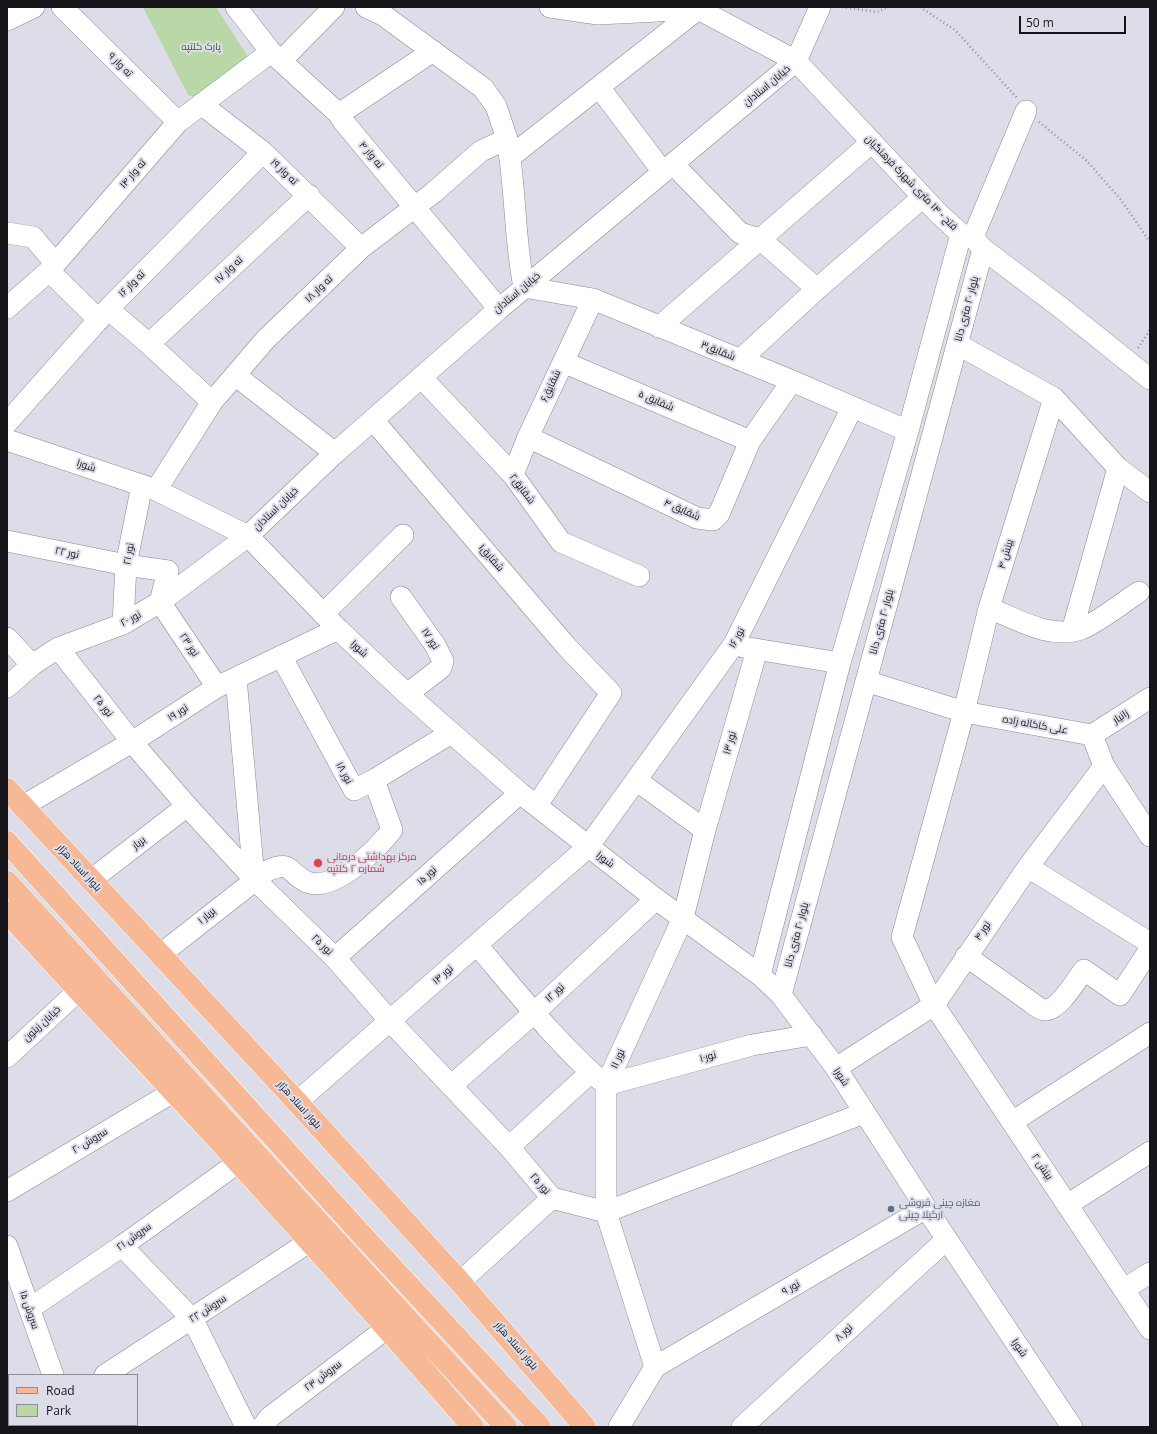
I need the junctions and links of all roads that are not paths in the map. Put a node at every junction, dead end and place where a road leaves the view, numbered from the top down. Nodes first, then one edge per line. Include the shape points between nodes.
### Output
1 (34, 7) edge
2 (62, 7) edge
3 (236, 7) edge
4 (334, 7) edge
5 (366, 7) edge
6 (550, 7) edge
7 (820, 7) edge
8 (698, 8) edge
9 (613, 10) edge
10 (7, 20) edge
11 (433, 51) junction
12 (276, 57) junction
13 (796, 61) junction
14 (599, 87) junction
15 (201, 104) junction
16 (1026, 111) dead end
17 (339, 114) junction
18 (178, 122) junction
19 (872, 142) junction
20 (508, 148) junction
21 (262, 152) junction
22 (668, 168) junction
23 (309, 195) junction
24 (923, 197) junction
25 (414, 207) junction
26 (7, 233) edge
27 (760, 239) junction
28 (972, 240) junction
29 (361, 248) junction
30 (52, 267) junction
31 (524, 287) junction
32 (817, 290) junction
33 (593, 299) junction
34 (7, 308) edge
35 (499, 309) junction
36 (103, 314) junction
37 (659, 327) junction
38 (149, 344) junction
39 (957, 344) junction
40 (740, 360) junction
41 (563, 362) junction
42 (235, 375) junction
43 (421, 377) junction
44 (1150, 379) edge
45 (792, 381) junction
46 (1054, 398) junction
47 (212, 402) junction
48 (852, 408) junction
49 (373, 420) junction
50 (7, 423) edge
51 (908, 431) junction
52 (528, 437) junction
53 (7, 440) edge
54 (750, 441) junction
55 (335, 453) junction
56 (1118, 468) junction
57 (513, 475) junction
58 (149, 487) junction
59 (1150, 492) edge
60 (403, 535) dead end
61 (248, 536) junction
62 (8, 545) edge
63 (126, 565) junction
64 (639, 576) dead end
65 (1139, 592) dead end
66 (401, 597) dead end
67 (160, 602) junction
68 (989, 608) junction
69 (323, 614) junction
70 (123, 624) junction
71 (338, 629) junction
72 (1072, 630) junction
73 (7, 638) edge
74 (734, 644) junction
75 (58, 648) junction
76 (757, 650) junction
77 (281, 656) junction
78 (840, 663) junction
79 (32, 665) junction
80 (236, 678) junction
81 (866, 681) junction
82 (7, 687) edge
83 (217, 687) junction
84 (407, 694) junction
85 (1150, 698) edge
86 (964, 712) junction
87 (451, 733) junction
88 (1092, 735) junction
89 (132, 742) junction
90 (1104, 766) junction
91 (374, 780) junction
92 (636, 780) junction
93 (7, 789) edge
94 (520, 793) junction
95 (537, 805) junction
96 (22, 806) junction
97 (187, 806) junction
98 (705, 830) junction
99 (1149, 834) edge
100 (7, 842) edge
101 (588, 847) junction
102 (1028, 867) junction
103 (254, 879) junction
104 (91, 880) junction
105 (7, 882) edge
106 (656, 899) junction
107 (7, 912) edge
108 (683, 918) junction
109 (1150, 943) edge
110 (477, 945) junction
111 (1150, 949) edge
112 (160, 954) junction
113 (966, 956) junction
114 (335, 958) junction
115 (760, 975) junction
116 (78, 991) junction
117 (781, 995) junction
118 (934, 1005) junction
119 (535, 1012) junction
120 (390, 1020) junction
121 (1150, 1033) edge
122 (812, 1035) junction
123 (7, 1056) edge
124 (836, 1068) junction
125 (598, 1079) junction
126 (452, 1085) junction
127 (173, 1092) junction
128 (297, 1102) junction
129 (864, 1113) junction
130 (1012, 1122) junction
131 (509, 1147) junction
132 (1150, 1152) edge
133 (239, 1162) junction
134 (7, 1190) edge
135 (552, 1198) junction
136 (1067, 1205) junction
137 (926, 1208) junction
138 (606, 1212) junction
139 (947, 1239) junction
140 (310, 1242) junction
141 (122, 1246) junction
142 (7, 1247) edge
143 (1150, 1273) edge
144 (460, 1282) junction
145 (1124, 1289) junction
146 (353, 1292) junction
147 (29, 1309) junction
148 (192, 1320) junction
149 (387, 1328) junction
150 (1150, 1329) edge
151 (427, 1340) junction
152 (655, 1367) junction
153 (53, 1374) edge
154 (107, 1374) edge
155 (1067, 1425) edge
156 (246, 1427) edge
157 (262, 1427) edge
158 (473, 1427) edge
159 (506, 1427) edge
160 (540, 1427) edge
161 (585, 1427) edge
162 (619, 1427) edge
163 (742, 1427) edge

1 - 10 street
2 - 18 street, ته وار ۹
3 - 12 street, ته وار ۴
4 - 12 street, ته وار ۱۴
5 - 11 street via 383,15
6 - 9 street via 592,14
7 - 13 street
8 - 9 street
8 - 13 street, فتح - ۱۴ متری شهرک فرهنگیان
8 - 14 street, ته وار ۱۸
11 - 17 street
11 - 20 street via 483,88 490,97 501,117
12 - 15 street, ته وار ۱۴
12 - 17 street, ته وار ۴
13 - 19 street, فتح - ۱۴ متری شهرک فرهنگیان
13 - 22 street, خیابان استادان
14 - 20 street, ته وار ۱۸
14 - 22 street
15 - 18 street, ته وار ۱۴
15 - 21 street, ته وار ۱۹
16 - 28 street
17 - 25 street, ته وار ۴
18 - 30 street, ته وار ۱۴
19 - 24 street, فتح - ۱۴ متری شهرک فرهنگیان
19 - 27 street
20 - 25 street, ته وار ۱۸ via 481,151
20 - 31 street via 517,256
21 - 23 street, ته وار ۱۹
21 - 36 street, ته وار ۱۶
22 - 27 street via 740,233
22 - 31 street, خیابان استادان
23 - 29 street, ته وار ۱۹
23 - 38 street, ته وار ۱۷
24 - 28 street, فتح - ۱۴ متری شهرک فرهنگیان
24 - 32 street
25 - 29 street, ته وار ۱۸
25 - 35 street, ته وار ۴
26 - 30 street via 33,237
27 - 32 street
27 - 37 street
28 - 39 street, بلوار ۲۰ متری دانا
28 - 44 street, فتح - ۱۴ متری شهرک فرهنگیان
28 - 51 street
29 - 42 street, ته وار ۱۸ via 266,339
30 - 34 street, ته وار ۱۴
30 - 36 street
31 - 33 street, شقایق۳
31 - 35 street, خیابان استادان
32 - 40 street
33 - 37 street, شقایق۳
33 - 41 street, شقایق۶
35 - 43 street, خیابان استادان
36 - 38 street
36 - 50 street, ته وار ۱۶
37 - 40 street, شقایق۳
38 - 47 street
39 - 46 street
39 - 81 street, بلوار ۲۰ متری دانا
40 - 45 street, شقایق۳
41 - 52 street, شقایق۶
41 - 54 street, شقایق ۵
42 - 47 street, ته وار ۱۸
42 - 55 street
43 - 49 street, خیابان استادان
43 - 57 street, شقایق۲
45 - 48 street, شقایق۳
45 - 54 street, شقایق ۴
46 - 56 street
46 - 68 street, بینش ۴
47 - 58 street, ته وار ۱۸
48 - 51 street, شقایق۳
48 - 74 street, نور ۱۶
49 - 55 street, خیابان استادان
49 - 95 street, شقایق۱ via 566,646 611,694
51 - 78 street
52 - 54 street, شقایق ۴ via 706,520 713,520 719,514
52 - 57 street, شقایق۶
53 - 58 street, شورا
55 - 61 street, خیابان استادان
56 - 59 street
56 - 72 street
57 - 64 street, شقایق۲ via 561,542
58 - 61 street, شورا
58 - 63 street, نور ۲۱
60 - 69 street
61 - 67 street, نور ۲۰
61 - 69 street, شورا
62 - 63 street, نور ۲۲
63 - 67 street, نور ۲۲ via 168,571
63 - 70 street, نور ۲۱
65 - 72 street via 1081,629
66 - 84 street, نور ۱۷ via 435,645 443,661 441,668
67 - 70 street, نور ۲۰
67 - 83 street, نور ۲۳
68 - 72 street via 1042,630
68 - 86 street, بینش ۴
69 - 71 street, شورا
70 - 75 street, نور ۲۰
71 - 77 street, نور ۱۹
71 - 84 street, شورا
73 - 79 street
74 - 76 street
74 - 92 street, نور ۱۶
75 - 79 street, نور ۲۰
75 - 89 street, نور ۲۵
76 - 78 street
76 - 98 street, نور ۱۳
77 - 80 street, نور ۱۹
77 - 91 street, نور ۱۸ via 354,790
78 - 115 street
79 - 82 street, نور ۲۰
80 - 83 street, نور ۱۹
80 - 103 street
81 - 86 street, علی کاکاله زاده
81 - 117 street, بلوار ۲۰ متری دانا
83 - 89 street, نور ۱۹
84 - 87 street, شورا
85 - 88 street, زانیار
86 - 88 street, علی کاکاله زاده
86 - 118 street, بینش ۴ via 902,937
87 - 91 street, نور ۱۸
87 - 94 street, شورا
88 - 90 street
89 - 96 street, نور ۱۹
89 - 97 street, نور ۲۵
90 - 99 street
90 - 102 street, نور ۴
91 - 103 street, بریار ۱ via 392,830 376,849 351,869 318,884 307,882 290,868 279,866
92 - 98 street
92 - 101 street, نور ۱۶
93 - 96 main road, بلوار استاد هژار
94 - 95 street, شورا
94 - 114 street, نور ۱۵
95 - 101 street, شورا
96 - 104 main road, بلوار استاد هژار
97 - 103 street, نور ۲۵
97 - 104 street, بریار
98 - 108 street, نور ۱۳
100 - 160 main road via 357,1230
101 - 106 street, شورا
101 - 110 street, نور ۱۴
102 - 109 street
102 - 113 street, نور ۴
103 - 112 street, بریار ۱
103 - 114 street, نور ۲۵
104 - 112 main road, بلوار استاد هژار
105 - 151 main road
106 - 108 street, شورا
106 - 119 street, نور ۱۲
107 - 116 main road
108 - 115 street, شورا
108 - 125 street, نور ۱۱
110 - 119 street
110 - 120 street, نور ۱۴
111 - 113 street via 1120,995 1084,970 1059,1004 1046,1010 1040,1009
112 - 128 main road, بلوار استاد هژار
113 - 118 street, نور ۴
114 - 120 street, نور ۲۵
115 - 117 street, شورا
116 - 123 street, خیابان زیتون
116 - 127 main road
117 - 122 street, شورا
118 - 124 street, نور ۴
118 - 130 street, بینش ۲
119 - 125 street
119 - 126 street, نور ۱۲
120 - 126 street, نور ۲۵
120 - 128 street, نور ۱۴
121 - 130 street
122 - 124 street, شورا
122 - 125 street, نور۱۰ via 752,1045
124 - 129 street, شورا
125 - 131 street
125 - 138 street, نور ۱۱
126 - 131 street, نور ۲۵
127 - 133 main road
127 - 134 street, سروش ۲۰
128 - 144 main road, بلوار استاد هژار
129 - 137 street, شورا
129 - 138 street
130 - 136 street, بینش ۲
131 - 135 street, نور ۲۵
132 - 136 street
133 - 140 main road
133 - 141 street, سروش ۲۱
135 - 138 street, نور ۲۵
135 - 144 street
136 - 145 street, بینش ۲
137 - 139 street, شورا
137 - 152 street, نور ۹
138 - 152 street, نور ۱۱
139 - 155 street, شورا
139 - 163 street, نور ۸
140 - 146 main road
140 - 148 street, سروش ۲۲
141 - 147 street, سروش ۲۱
141 - 148 street
142 - 147 street, سروش ۱۵
143 - 145 street
144 - 161 main road, بلوار استاد هژار
145 - 150 street, بینش ۲
146 - 149 main road
146 - 151 main road
147 - 153 street, سروش ۱۵
148 - 154 street, سروش ۲۲
148 - 156 street
149 - 157 street, سروش ۲۳ via 270,1417
149 - 158 main road
151 - 159 main road
152 - 162 street

